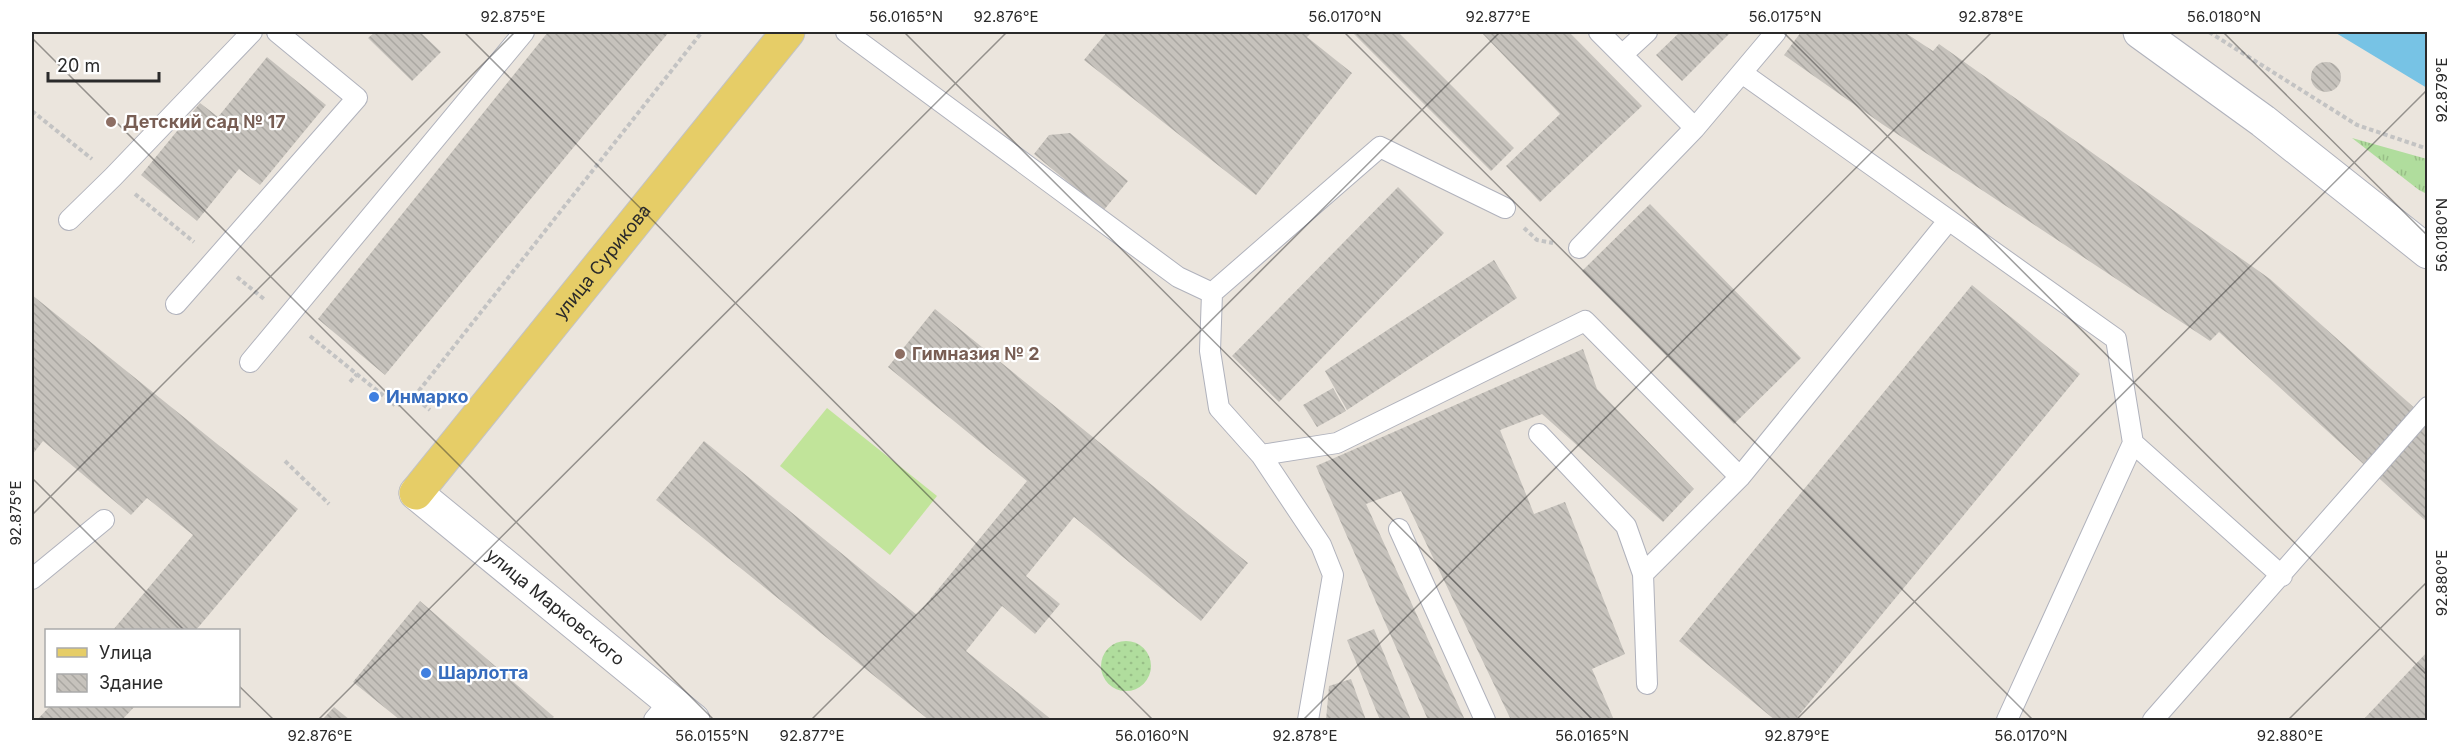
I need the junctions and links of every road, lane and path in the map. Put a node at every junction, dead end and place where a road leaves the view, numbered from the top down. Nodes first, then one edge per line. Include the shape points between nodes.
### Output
1 (252, 32) edge
2 (277, 32) edge
3 (524, 32) edge
4 (702, 32) edge
5 (788, 32) edge
6 (846, 32) edge
7 (1599, 32) edge
8 (1647, 32) edge
9 (1776, 32) edge
10 (2140, 32) edge
11 (2209, 32) edge
12 (1622, 55) junction
13 (1742, 73) junction
14 (1695, 128) junction
15 (2427, 149) edge
16 (1505, 208) joint
17 (69, 220) dead end
18 (1948, 221) junction
19 (1579, 248) joint
20 (2427, 252) edge
21 (1212, 293) junction
22 (176, 304) dead end
23 (250, 362) dead end
24 (357, 374) dead end
25 (350, 382) dead end
26 (414, 397) junction
27 (396, 406) dead end
28 (2427, 407) edge
29 (430, 410) dead end
30 (1539, 434) dead end
31 (2133, 443) junction
32 (1261, 455) junction
33 (285, 461) dead end
34 (1740, 477) junction
35 (416, 493) joint
36 (329, 504) dead end
37 (104, 520) dead end
38 (1399, 529) dead end
39 (1643, 574) junction
40 (2282, 576) junction
41 (32, 579) edge
42 (1647, 684) dead end
43 (672, 714) edge
44 (1308, 720) edge
45 (1485, 720) edge
46 (2007, 720) edge
47 (2153, 720) edge

1 - 17 lane
2 - 22 lane via 357,98
3 - 23 lane
4 - 26 path
5 - 35 main road, улица Сурикова
6 - 21 lane via 1178,277
7 - 12 lane
8 - 12 lane
9 - 13 lane
10 - 20 street via 2263,122
11 - 15 path via 2357,125
12 - 14 lane
13 - 14 lane
13 - 18 lane
14 - 19 lane
16 - 19 path via 1537,240
16 - 21 lane via 1380,147
18 - 31 lane via 2116,339
18 - 34 lane
21 - 32 lane via 1210,351 1219,408
24 - 25 path
26 - 27 path
26 - 29 path
28 - 40 lane
30 - 39 lane via 1626,526
31 - 40 lane
31 - 46 lane
32 - 34 lane via 1337,443 1585,321
32 - 44 lane via 1321,545 1333,575
33 - 36 path
34 - 39 lane
35 - 43 street, улица Марковского
37 - 41 lane
38 - 45 lane
39 - 42 lane
40 - 47 lane

